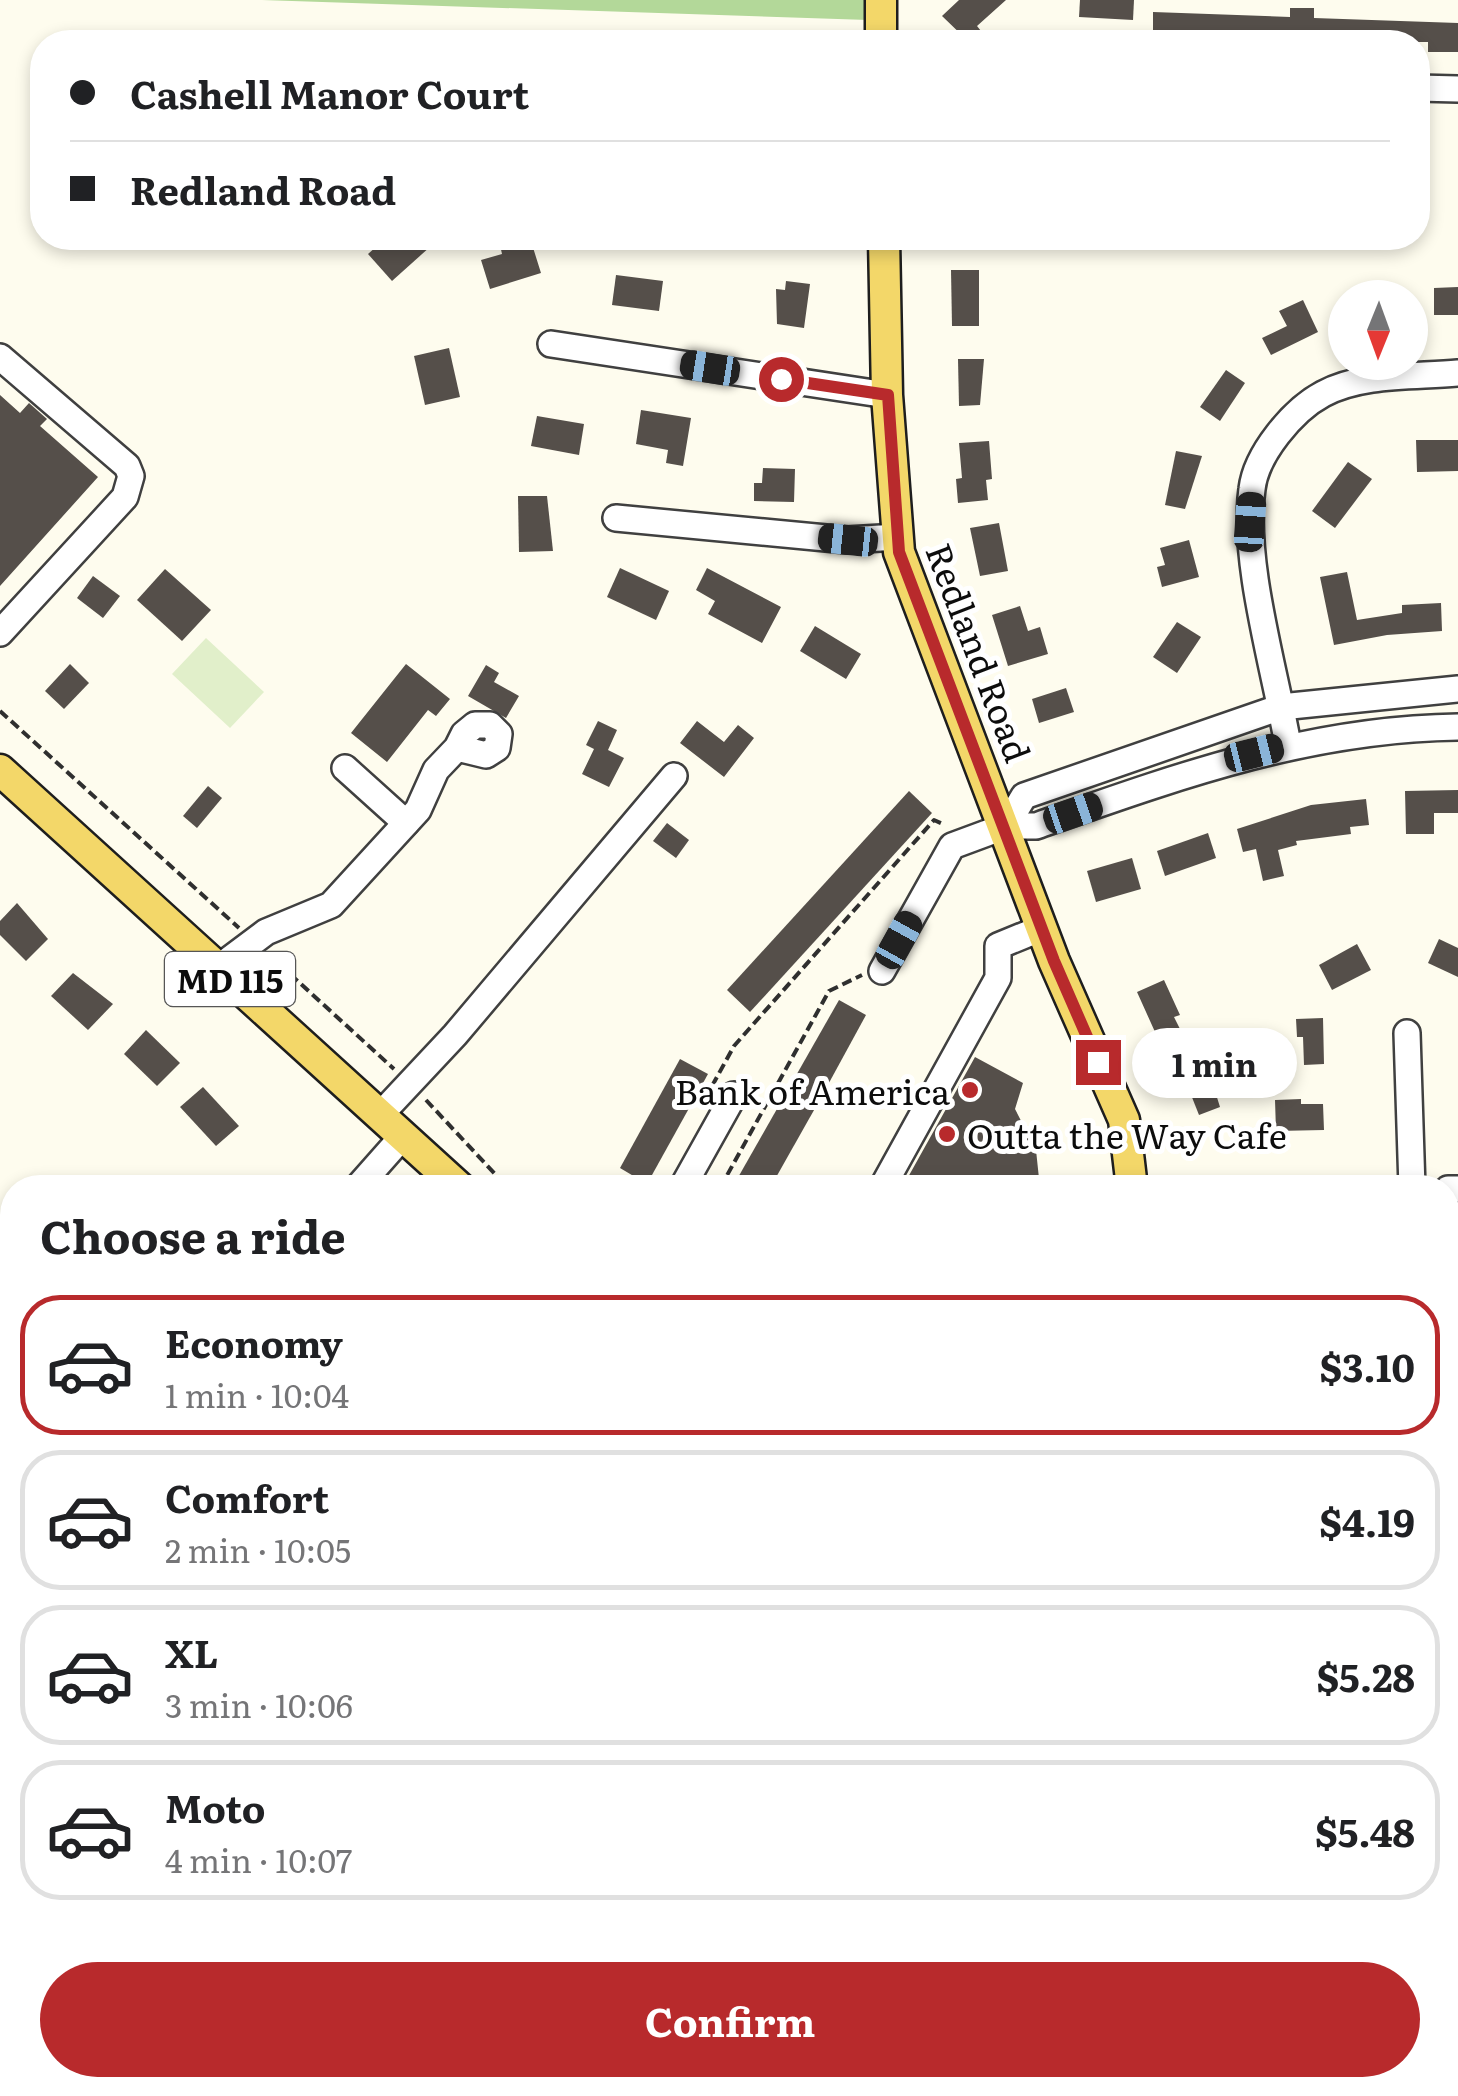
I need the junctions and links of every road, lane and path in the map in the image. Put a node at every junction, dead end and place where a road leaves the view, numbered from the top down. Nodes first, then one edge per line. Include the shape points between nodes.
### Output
1 (880, 0) edge
2 (881, 30) edge
3 (1430, 88) edge
4 (1458, 89) edge
5 (884, 250) edge
6 (551, 344) dead end
7 (0, 358) edge
8 (1458, 373) edge
9 (888, 395) junction
10 (616, 518) dead end
11 (898, 537) junction
12 (0, 633) edge
13 (1458, 689) edge
14 (1281, 707) junction
15 (1458, 726) edge
16 (1288, 745) junction
17 (457, 748) dead end
18 (345, 768) dead end
19 (0, 770) edge
20 (674, 776) dead end
21 (406, 823) junction
22 (1006, 826) junction
23 (972, 838) junction
24 (1042, 928) junction
25 (218, 968) junction
26 (882, 971) joint
27 (1407, 1033) dead end
28 (721, 1094) joint
29 (380, 1115) junction
30 (403, 1136) junction
31 (368, 1175) edge
32 (446, 1175) edge
33 (676, 1175) edge
34 (727, 1175) edge
35 (889, 1175) edge
36 (1130, 1175) edge
37 (1412, 1175) edge

1 - 2 main road
3 - 4 street
5 - 9 main road, Redland Road
6 - 9 street
7 - 12 street via 131,476 125,497
8 - 14 street via 1358,382 1322,394 1266,452 1252,484 1250,522
9 - 11 main road, Redland Road
10 - 11 street via 848,540
11 - 22 main road, Redland Road via 930,640
13 - 14 street
14 - 16 street
14 - 22 street via 1024,796
15 - 16 street
16 - 22 street via 1036,826
17 - 21 street
18 - 21 street
19 - 25 main road, MD 115
20 - 29 street
21 - 25 street via 331,905 266,932
22 - 23 street
22 - 24 main road, Redland Road
23 - 26 street via 952,846
23 - 28 path via 934,820 734,1046
24 - 35 street via 998,946 998,978
24 - 36 main road, Redland Road via 1124,1120
25 - 29 main road, MD 115
26 - 34 path via 854,976 830,992
27 - 37 street
28 - 33 street
29 - 30 main road, MD 115
30 - 31 street
30 - 32 main road, MD 115

